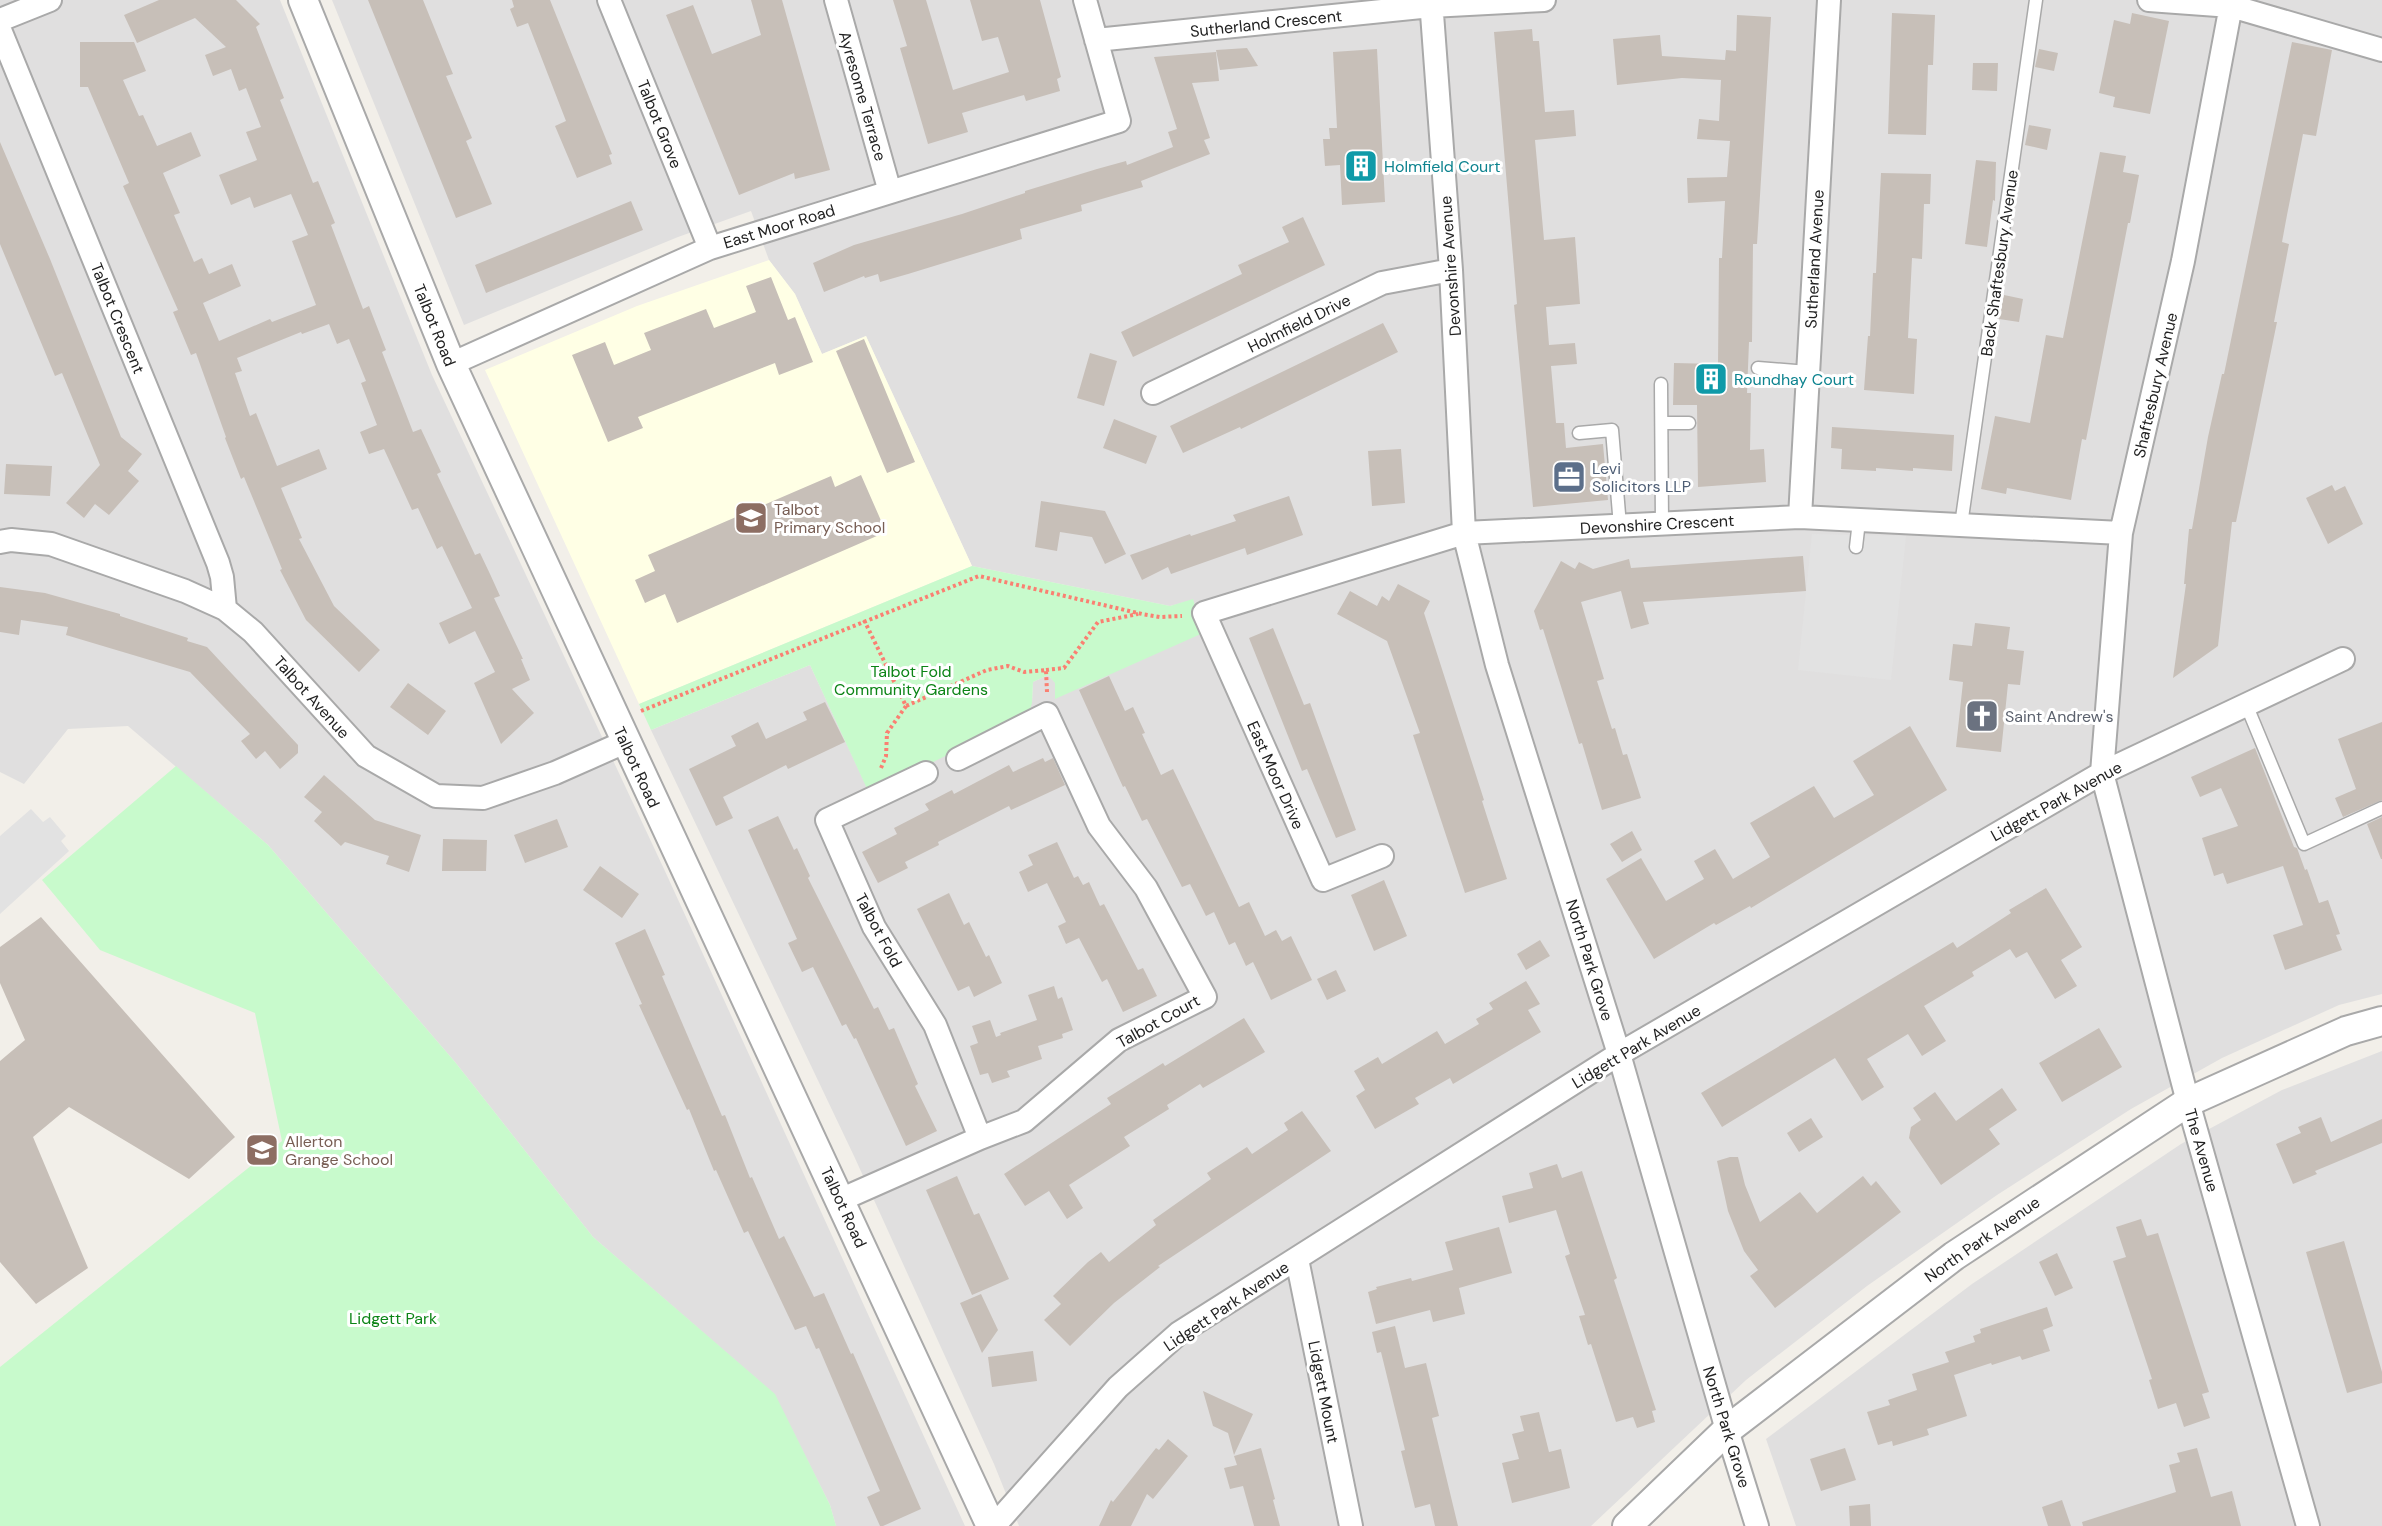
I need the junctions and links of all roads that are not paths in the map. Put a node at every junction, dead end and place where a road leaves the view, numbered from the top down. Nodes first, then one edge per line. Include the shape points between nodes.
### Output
1 (50, 0) edge
2 (303, 0) edge
3 (609, 0) edge
4 (836, 0) edge
5 (1085, 0) edge
6 (1544, 0) edge
7 (1829, 0) edge
8 (2036, 0) edge
9 (2149, 0) edge
10 (1431, 3) edge
11 (2232, 3) edge
12 (0, 21) edge
13 (0, 30) edge
14 (1096, 40) junction
15 (2382, 50) edge
16 (890, 192) junction
17 (710, 248) junction
18 (1452, 270) junction
19 (451, 364) junction
20 (1758, 368) dead end
21 (1808, 372) junction
22 (1661, 384) dead end
23 (1153, 393) dead end
24 (1662, 423) junction
25 (1689, 423) dead end
26 (1579, 433) dead end
27 (1800, 517) junction
28 (1859, 521) junction
29 (1662, 524) junction
30 (1961, 525) junction
31 (1620, 526) junction
32 (1464, 533) junction
33 (2121, 533) junction
34 (0, 542) edge
35 (1856, 547) dead end
36 (225, 609) junction
37 (1204, 613) joint
38 (2343, 659) dead end
39 (2246, 705) junction
40 (620, 732) junction
41 (958, 759) dead end
42 (2102, 773) junction
43 (926, 774) dead end
44 (2382, 808) edge
45 (1382, 856) dead end
46 (2382, 1021) edge
47 (1619, 1054) junction
48 (2188, 1102) junction
49 (980, 1138) junction
50 (840, 1200) junction
51 (1297, 1259) junction
52 (1727, 1430) junction
53 (993, 1526) edge
54 (1351, 1526) edge
55 (1627, 1526) edge
56 (1757, 1526) edge
57 (2308, 1526) edge

1 - 12 street
2 - 19 street, Talbot Road
3 - 17 street, Talbot Grove
4 - 16 street, Ayresome Terrace
5 - 14 street
6 - 10 street, Sutherland Crescent
7 - 21 street, Sutherland Avenue
8 - 30 lane, Back Shaftesbury Avenue
9 - 11 street
10 - 14 street, Sutherland Crescent
10 - 18 street, Devonshire Avenue
11 - 15 street
11 - 33 street, Shaftesbury Avenue via 2183,261
13 - 36 street, Talbot Crescent via 218,563
14 - 16 street, East Moor Road via 1119,121
16 - 17 street, East Moor Road
17 - 19 street, East Moor Road
18 - 23 street, Holmfield Drive via 1382,283
18 - 32 street, Devonshire Avenue
19 - 40 street, Talbot Road
20 - 21 lane
21 - 27 street, Sutherland Avenue
22 - 24 lane
24 - 25 lane
24 - 29 lane
26 - 31 lane via 1612,430
27 - 28 street, Devonshire Crescent
27 - 29 street, Devonshire Crescent
28 - 30 street, Devonshire Crescent
28 - 35 lane
29 - 31 street, Devonshire Crescent
30 - 33 street, Devonshire Crescent
31 - 32 street, Devonshire Crescent
32 - 37 street, Devonshire Crescent
32 - 47 street, North Park Grove via 1497,665
33 - 42 street, Shaftesbury Avenue
34 - 36 street, Talbot Avenue via 51,544
36 - 40 street, Talbot Avenue via 253,632 366,756 436,796 483,798 555,773
37 - 45 street, East Moor Drive via 1323,880
38 - 39 street, Lidgett Park Avenue
39 - 42 street, Lidgett Park Avenue
39 - 44 lane via 2304,844
40 - 50 street, Talbot Road
41 - 49 street, Talbot Court via 1047,714 1099,826 1146,888 1205,997 1119,1041 1024,1121
42 - 47 street, Lidgett Park Avenue
42 - 48 street, The Avenue
43 - 49 street, Talbot Fold via 827,820 874,927 935,1025
46 - 48 street, North Park Avenue via 2346,1031
47 - 51 street, Lidgett Park Avenue
47 - 52 street, North Park Grove
48 - 52 street, North Park Avenue via 1954,1256
48 - 57 street, The Avenue
49 - 50 street, Talbot Court
50 - 53 street, Talbot Road
51 - 53 street, Lidgett Park Avenue via 1179,1333 1118,1387
51 - 54 street, Lidgett Mount
52 - 55 street, North Park Avenue
52 - 56 street, North Park Grove

